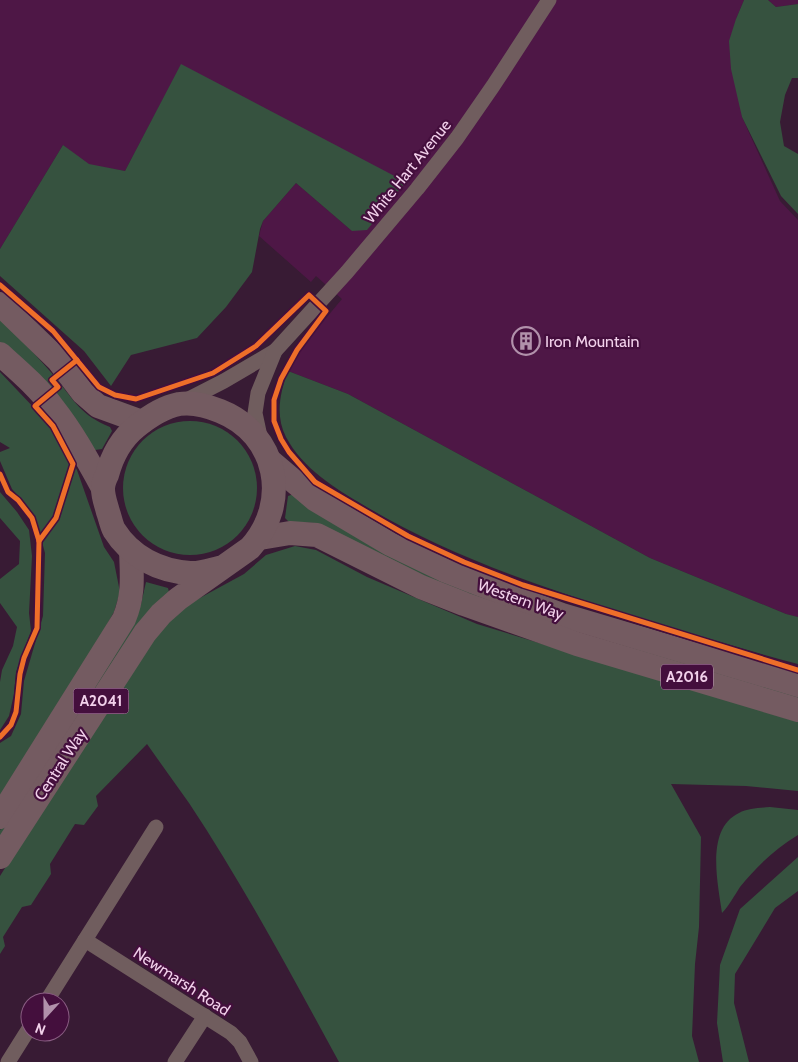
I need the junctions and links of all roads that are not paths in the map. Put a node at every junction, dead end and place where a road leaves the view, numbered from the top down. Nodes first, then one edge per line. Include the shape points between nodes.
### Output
1 (549, 0) edge
2 (0, 304) edge
3 (275, 351) junction
4 (0, 354) edge
5 (179, 404) junction
6 (142, 422) junction
7 (266, 453) junction
8 (103, 488) junction
9 (260, 538) junction
10 (131, 550) junction
11 (223, 567) junction
12 (798, 684) edge
13 (798, 710) edge
14 (0, 817) edge
15 (156, 827) dead end
16 (0, 857) edge
17 (85, 940) junction
18 (52, 992) edge
19 (205, 1016) junction
20 (21, 1042) edge
21 (8, 1062) edge
22 (175, 1062) edge
23 (251, 1062) edge

1 - 3 street, White Hart Avenue via 494,86 417,189
2 - 6 main road via 58,360 83,393 98,406
3 - 5 street, White Hart Avenue
3 - 7 street, White Hart Avenue via 258,393 255,413
4 - 8 main road via 54,408
5 - 6 main road
5 - 7 main road via 206,405 233,416 253,433
6 - 8 main road via 117,447
7 - 9 main road via 274,482 273,502 270,518
7 - 12 main road, Western Way / A2016 via 316,500 390,544 444,570 562,615
8 - 10 main road via 114,529
9 - 11 main road
9 - 13 main road, Western Way / A2016 via 290,533 317,535 421,587 464,604 577,644
10 - 11 main road via 164,570 192,574
10 - 14 main road, Central Way / A2041 via 133,586 124,620
11 - 16 main road, Central Way / A2041 via 178,599 145,633
15 - 17 street
17 - 18 street
17 - 19 street, Newmarsh Road
19 - 22 street
19 - 23 street, Newmarsh Road via 240,1042
20 - 21 street

